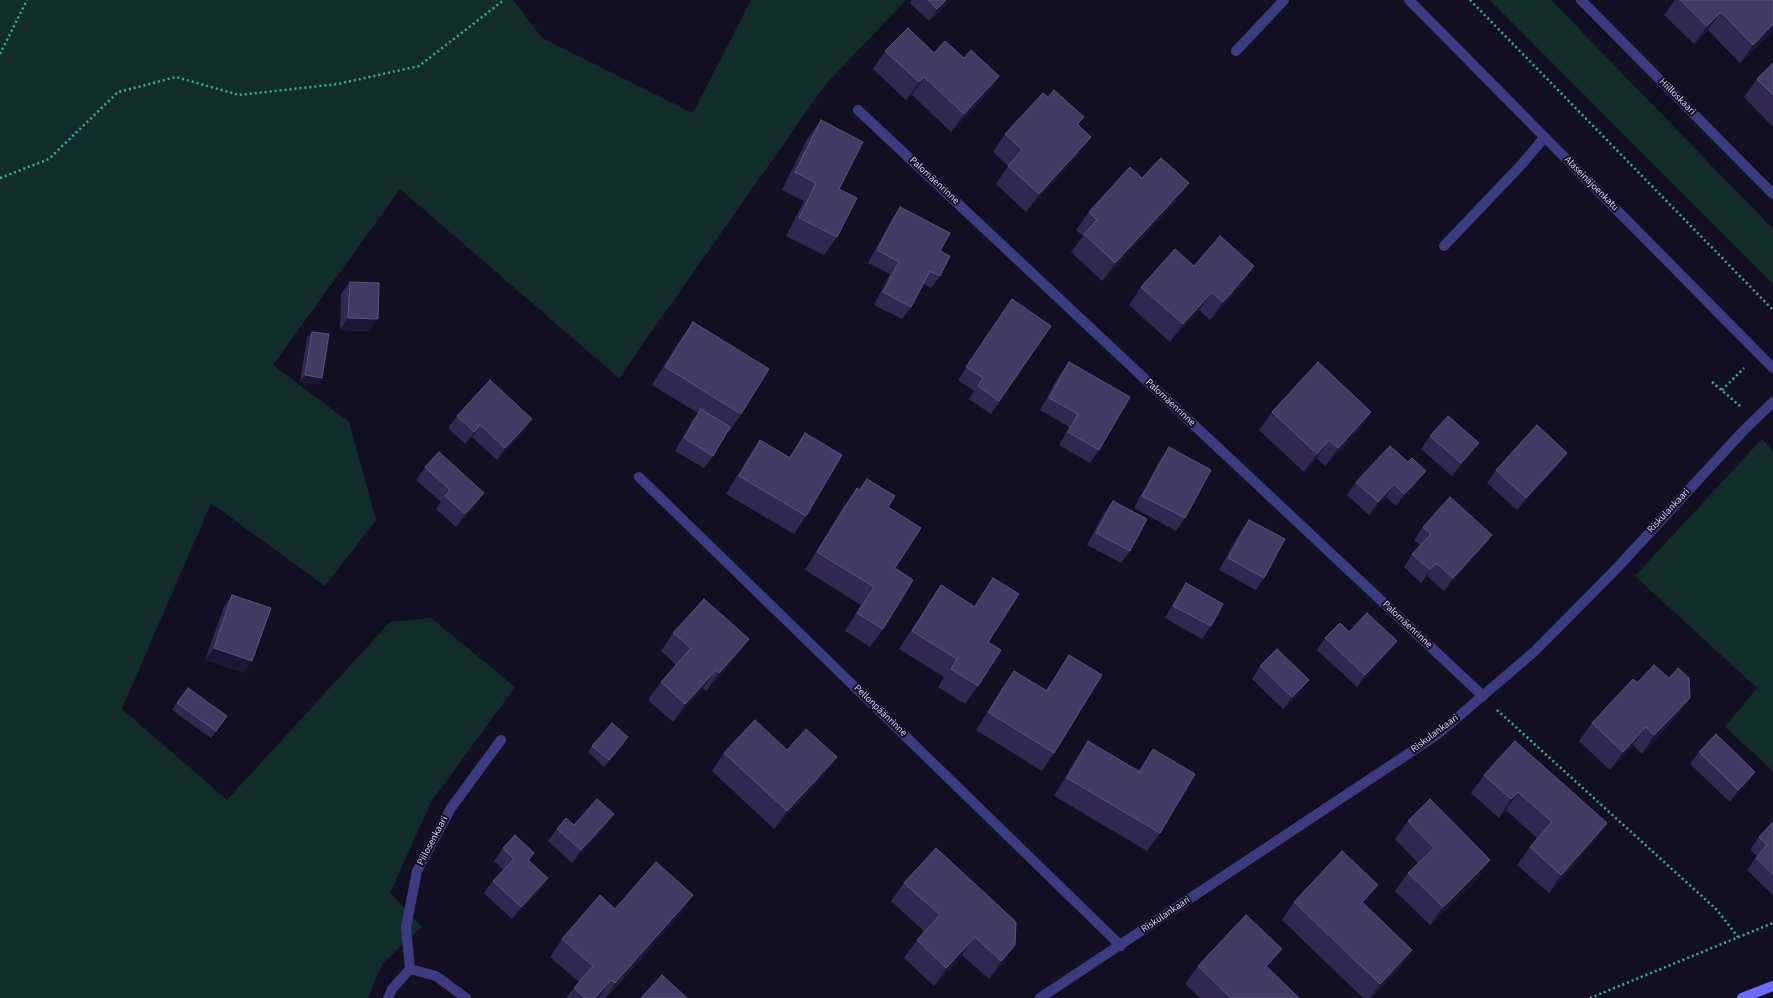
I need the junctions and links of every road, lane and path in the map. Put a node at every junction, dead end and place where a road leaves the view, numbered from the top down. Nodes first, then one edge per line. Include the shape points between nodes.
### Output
1 (27, 0) edge
2 (504, 0) edge
3 (1284, 0) edge
4 (1409, 0) edge
5 (1470, 0) edge
6 (1580, 0) edge
7 (1236, 50) dead end
8 (0, 54) edge
9 (858, 110) dead end
10 (1544, 138) junction
11 (0, 178) edge
12 (1773, 194) edge
13 (1444, 246) dead end
14 (1773, 310) edge
15 (1773, 368) edge
16 (1773, 402) edge
17 (639, 477) dead end
18 (1482, 696) junction
19 (501, 740) dead end
20 (1773, 924) edge
21 (1738, 937) junction
22 (1121, 946) junction
23 (410, 969) junction
24 (1773, 986) edge
25 (388, 998) edge
26 (466, 998) edge
27 (1040, 998) edge
28 (1590, 998) edge
29 (1742, 998) edge

1 - 8 path
2 - 11 path via 419,66 338,84 239,94 176,77 118,92 49,160
3 - 7 street
4 - 10 street, Alaseinäjoenkatu
5 - 14 path
6 - 12 street, Hiilloskaari
9 - 18 street, Palomäenrinne
10 - 13 street
10 - 15 street, Alaseinäjoenkatu
16 - 18 street, Riskulankaari via 1535,651
17 - 22 street, Pellonpäänrinne
18 - 21 path via 1716,910
18 - 22 street, Riskulankaari via 1438,734
19 - 23 street, Piilosenkaari via 451,808 417,871 406,927
20 - 21 path
21 - 28 path
22 - 27 street, Riskulankaari
23 - 25 street via 392,989
23 - 26 street via 436,976
24 - 29 main road

